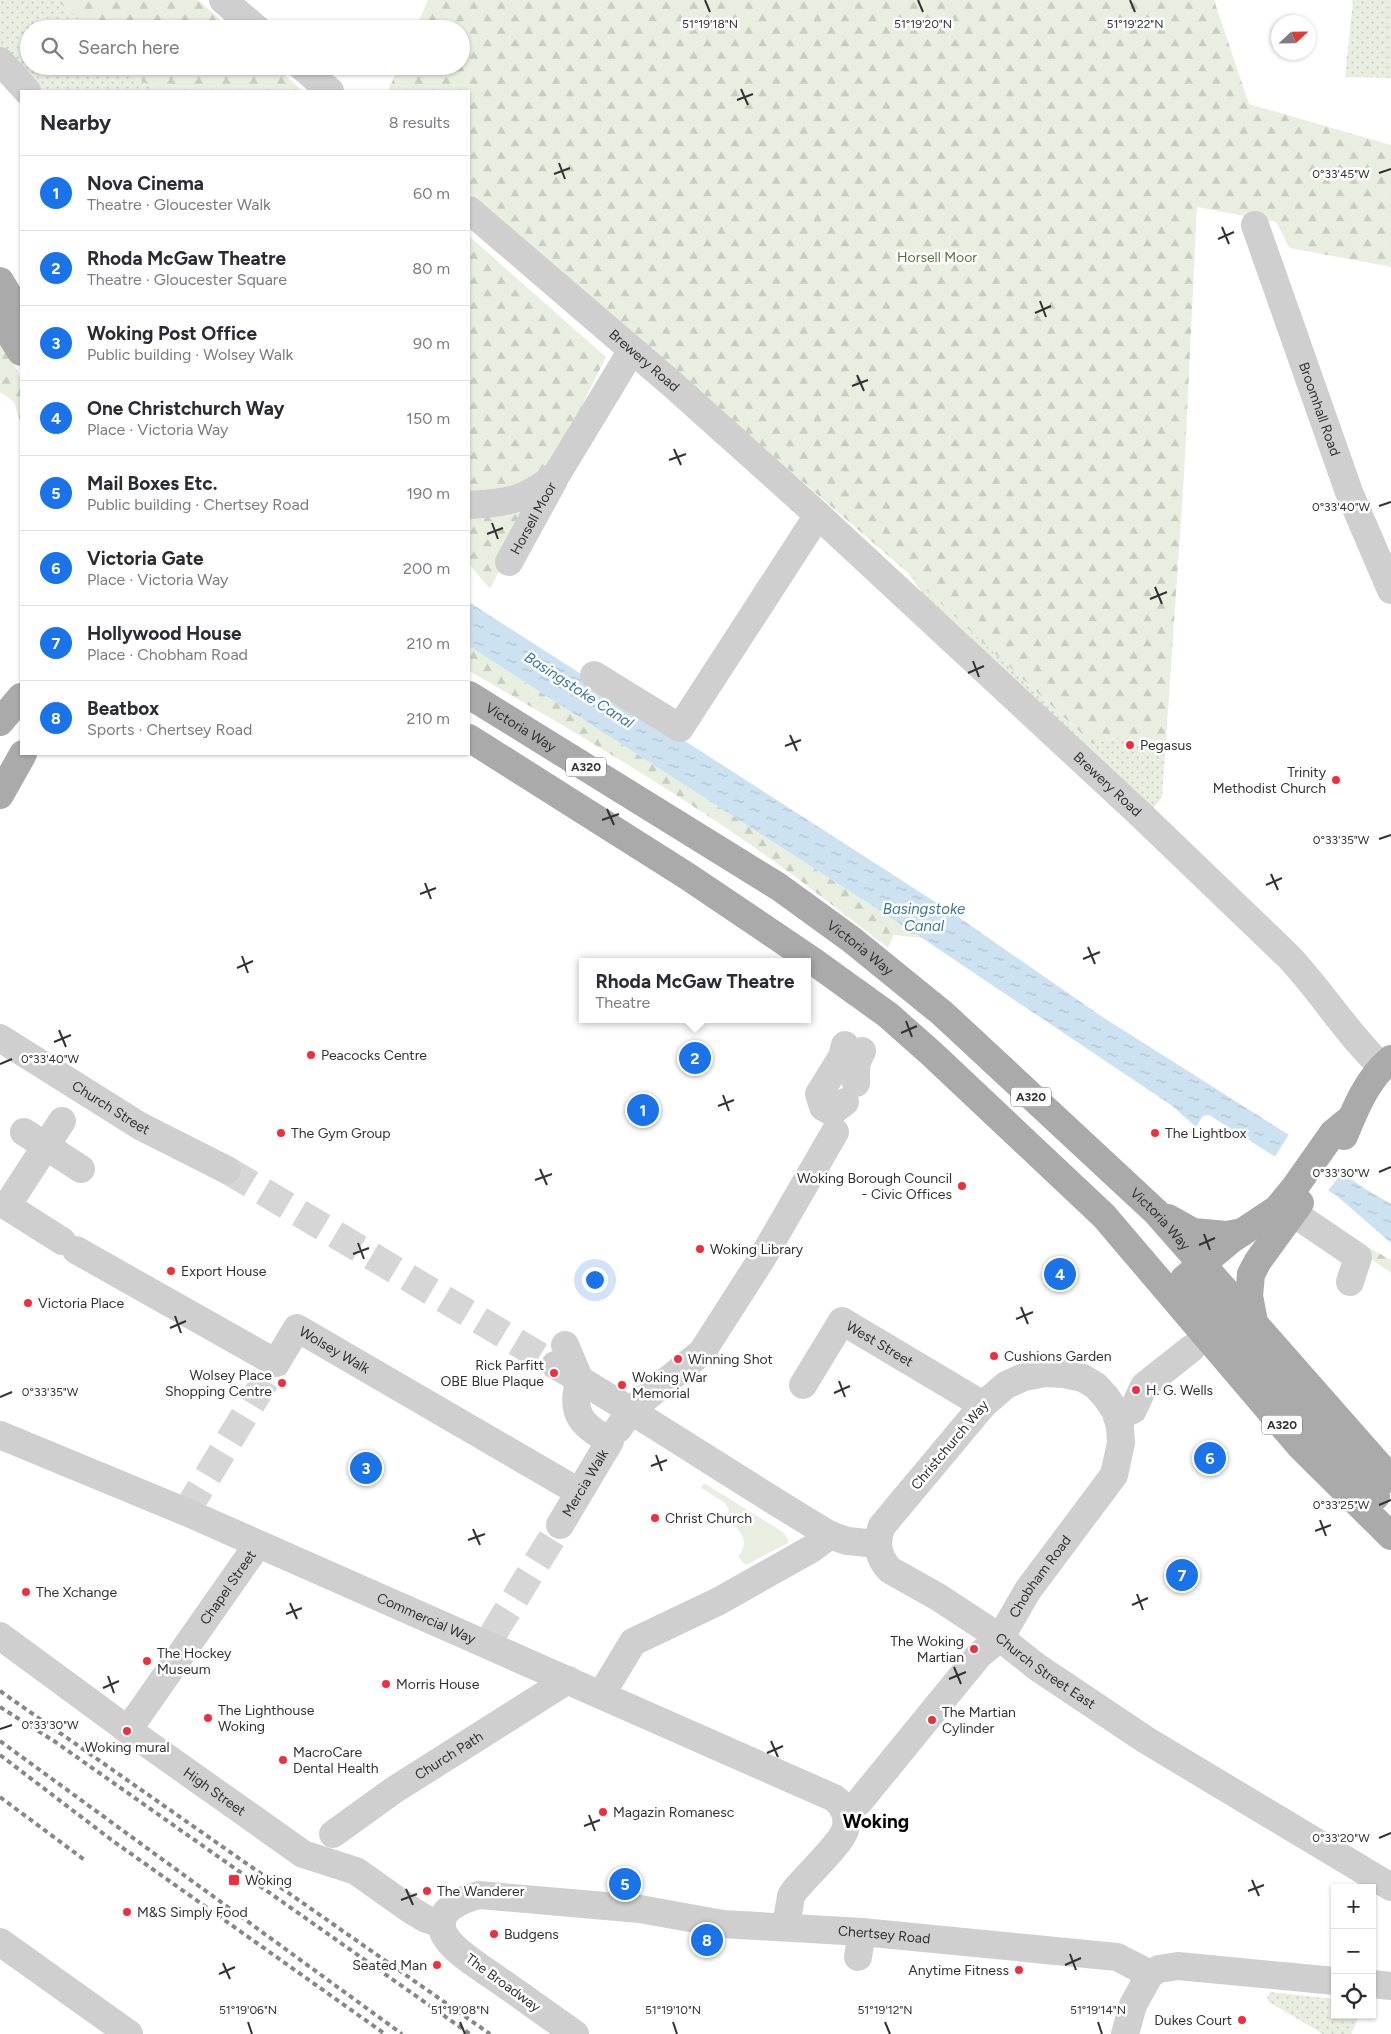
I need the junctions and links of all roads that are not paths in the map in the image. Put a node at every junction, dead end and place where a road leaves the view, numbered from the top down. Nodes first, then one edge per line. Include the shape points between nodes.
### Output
1 (223, 0) edge
2 (246, 20) edge
3 (0, 61) edge
4 (311, 75) edge
5 (26, 90) edge
6 (329, 90) edge
7 (470, 211) edge
8 (1255, 225) dead end
9 (0, 281) edge
10 (20, 314) edge
11 (0, 318) edge
12 (20, 350) edge
13 (632, 350) junction
14 (557, 474) junction
15 (470, 505) edge
16 (818, 515) junction
17 (508, 562) dead end
18 (1391, 590) edge
19 (594, 675) dead end
20 (470, 697) edge
21 (20, 699) edge
22 (6, 724) edge
23 (470, 739) edge
24 (22, 755) edge
25 (0, 765) edge
26 (0, 795) edge
27 (809, 958) edge
28 (811, 960) edge
29 (0, 1038) edge
30 (1386, 1063) edge
31 (72, 1105) junction
32 (835, 1132) dead end
33 (35, 1139) junction
34 (82, 1169) dead end
35 (227, 1170) tunnel mouth
36 (5, 1202) edge
37 (1299, 1203) junction
38 (1156, 1212) junction
39 (1243, 1232) junction
40 (1350, 1282) dead end
41 (1199, 1286) junction
42 (1254, 1322) junction
43 (1192, 1348) dead end
44 (560, 1355) tunnel mouth
45 (580, 1380) junction
46 (803, 1385) dead end
47 (982, 1405) junction
48 (1118, 1417) junction
49 (620, 1427) junction
50 (0, 1435) edge
51 (1391, 1479) edge
52 (579, 1492) junction
53 (1391, 1512) edge
54 (560, 1526) tunnel mouth
55 (830, 1535) junction
56 (1391, 1536) edge
57 (258, 1544) junction
58 (878, 1544) junction
59 (0, 1636) edge
60 (999, 1637) junction
61 (568, 1680) junction
62 (601, 1695) junction
63 (128, 1730) junction
64 (852, 1808) junction
65 (333, 1834) dead end
66 (1391, 1887) edge
67 (442, 1924) junction
68 (786, 1928) junction
69 (0, 1942) edge
70 (1150, 1974) junction
71 (1331, 1981) edge
72 (1376, 1984) edge
73 (1391, 1986) edge
74 (129, 2034) edge
75 (575, 2034) edge
76 (1125, 2034) edge

1 - 2 street
3 - 5 street
4 - 6 street
7 - 13 street, Brewery Road
8 - 18 street, Broomhall Road via 1349,492
9 - 10 main road
11 - 12 main road
13 - 14 street, Horsell Moor
13 - 16 street, Brewery Road
14 - 15 street, Horsell Moor via 523,497
14 - 17 street, Horsell Moor
16 - 19 street via 680,728
16 - 30 street, Brewery Road via 1289,957 1310,979 1363,1049
20 - 38 main road, Victoria Way / A320 via 779,887 852,940 942,1014
21 - 22 main road
22 - 25 main road
23 - 27 main road, Victoria Way / A320 via 688,876
24 - 26 main road
28 - 41 main road, Victoria Way / A320 via 888,1015 954,1073 1104,1216
29 - 31 street, Church Street
30 - 37 main road via 1366,1089 1343,1138 1326,1153
31 - 33 street
31 - 35 street, Church Street via 103,1114 130,1133
32 - 49 street, Mercia Walk via 761,1260 702,1352
33 - 34 street
33 - 36 street
36 - 52 street, Wolsey Walk via 34,1232 69,1246 276,1363 297,1328
37 - 39 main road, A320 via 1268,1216
37 - 40 street via 1358,1257
37 - 41 main road
37 - 42 main road via 1252,1274 1249,1296
38 - 39 main road, A320 via 1193,1232 1226,1235
38 - 41 main road, Victoria Way / A320
39 - 41 main road
41 - 42 main road, Victoria Way / A320
41 - 53 main road, Victoria Way via 1288,1403
41 - 56 main road, Victoria Way / A320 via 1300,1446
42 - 51 main road, Victoria Way / A320
43 - 48 street via 1144,1386 1133,1410
44 - 45 street
45 - 49 street
45 - 49 street via 575,1394 576,1409 583,1423 596,1434
46 - 47 street, West Street via 842,1321
47 - 48 street, Christchurch Way via 1006,1384 1024,1377 1064,1374 1084,1378 1096,1386
47 - 58 street, Christchurch Way via 886,1520 879,1533
48 - 60 street, Chobham Road via 1121,1443 1114,1475 1028,1590
49 - 52 street, Mercia Walk
49 - 55 street via 708,1460
50 - 57 street, Commercial Way
52 - 54 street, Mercia Walk
55 - 58 street via 847,1541
55 - 62 street via 719,1601 633,1642
57 - 61 street, Commercial Way via 490,1639
57 - 63 street, Chapel Street
58 - 60 street, Church Street East via 882,1560 890,1570
59 - 63 street, High Street
60 - 64 street, Chobham Road via 979,1655
60 - 66 street, Church Street East via 1037,1667 1146,1740
61 - 62 street, Commercial Way
61 - 65 street, Church Path via 394,1790
62 - 64 street, Commercial Way
63 - 67 street, High Street via 303,1854 356,1871 411,1910
64 - 68 street via 842,1836 791,1896
67 - 68 street, Chertsey Road via 454,1904 479,1895 640,1909 723,1924
67 - 75 street, The Broadway via 445,1936 462,1953
68 - 70 street, Chertsey Road via 860,1945 1117,1957
69 - 74 street
70 - 71 street via 1158,1969 1178,1966
70 - 76 street via 1133,2005
72 - 73 street

